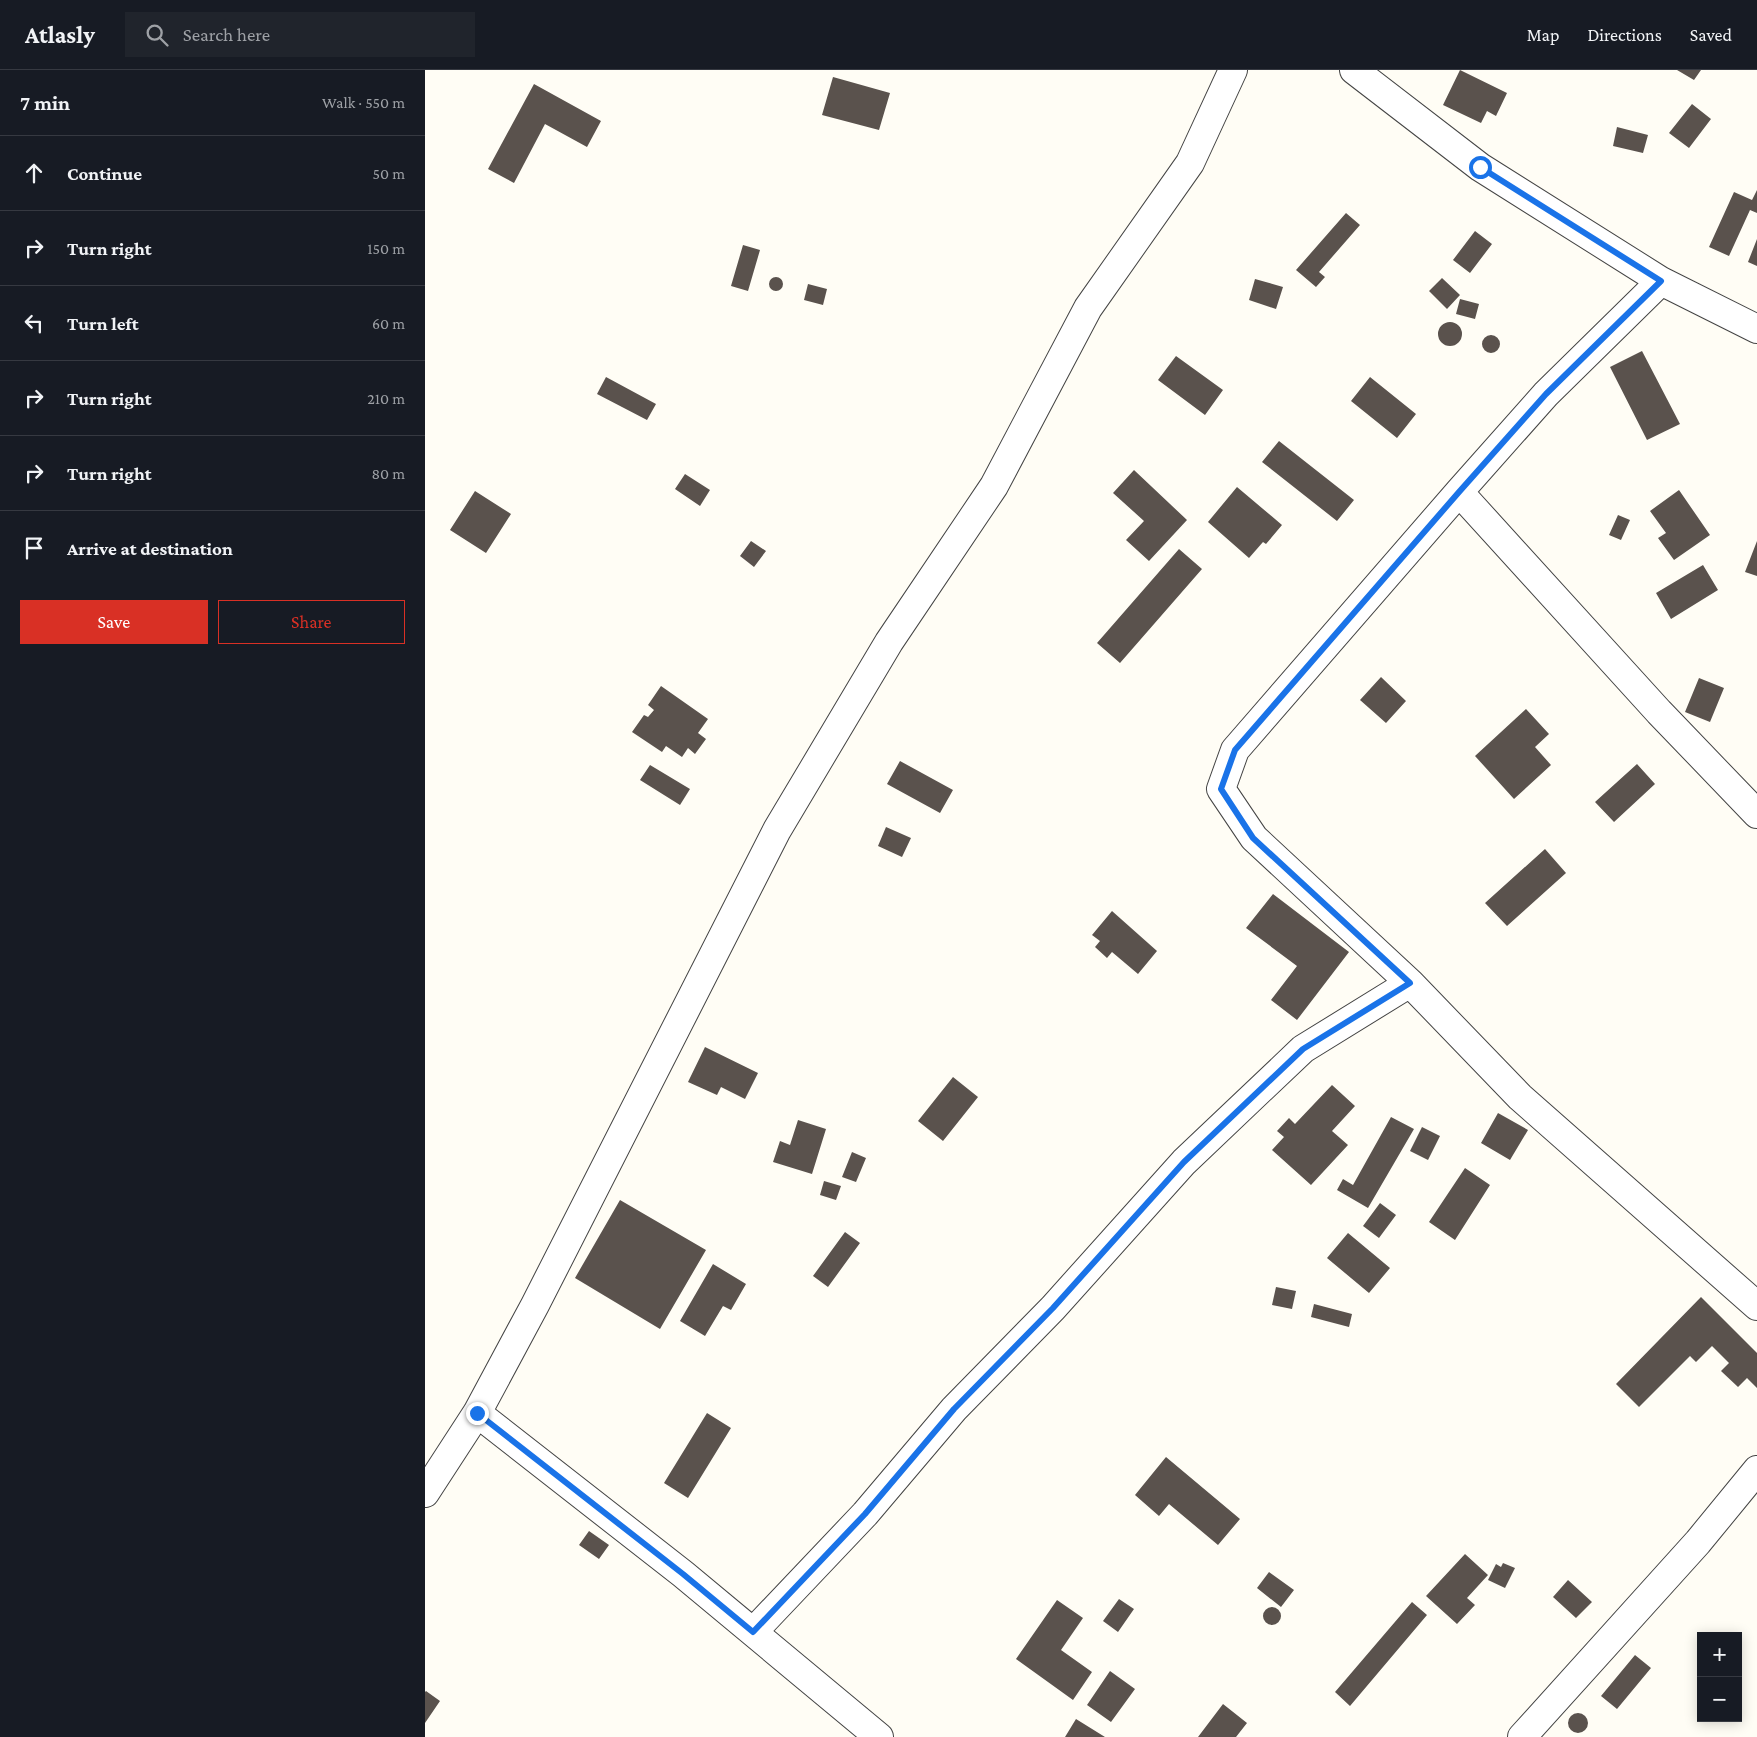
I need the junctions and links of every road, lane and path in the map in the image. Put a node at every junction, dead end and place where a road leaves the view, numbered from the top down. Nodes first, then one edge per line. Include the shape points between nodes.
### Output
1 (1233, 70) edge
2 (1354, 70) edge
3 (1661, 281) junction
4 (1757, 329) edge
5 (1459, 492) junction
6 (1757, 814) edge
7 (1410, 983) junction
8 (1757, 1306) edge
9 (477, 1413) junction
10 (1757, 1470) edge
11 (425, 1493) edge
12 (753, 1632) junction
13 (879, 1737) edge
14 (1522, 1737) edge

1 - 9 street via 1190,163 1088,308 994,486 889,642 777,830
2 - 3 street via 1480,167
3 - 4 street
3 - 5 street via 1546,394
5 - 6 street via 1659,712
5 - 7 street via 1235,750 1221,789 1253,838
7 - 8 street via 1520,1097
7 - 12 street via 1303,1049 1184,1162 1053,1308 954,1409 865,1514
9 - 11 street
9 - 12 street
10 - 14 street via 1698,1542
12 - 13 street

